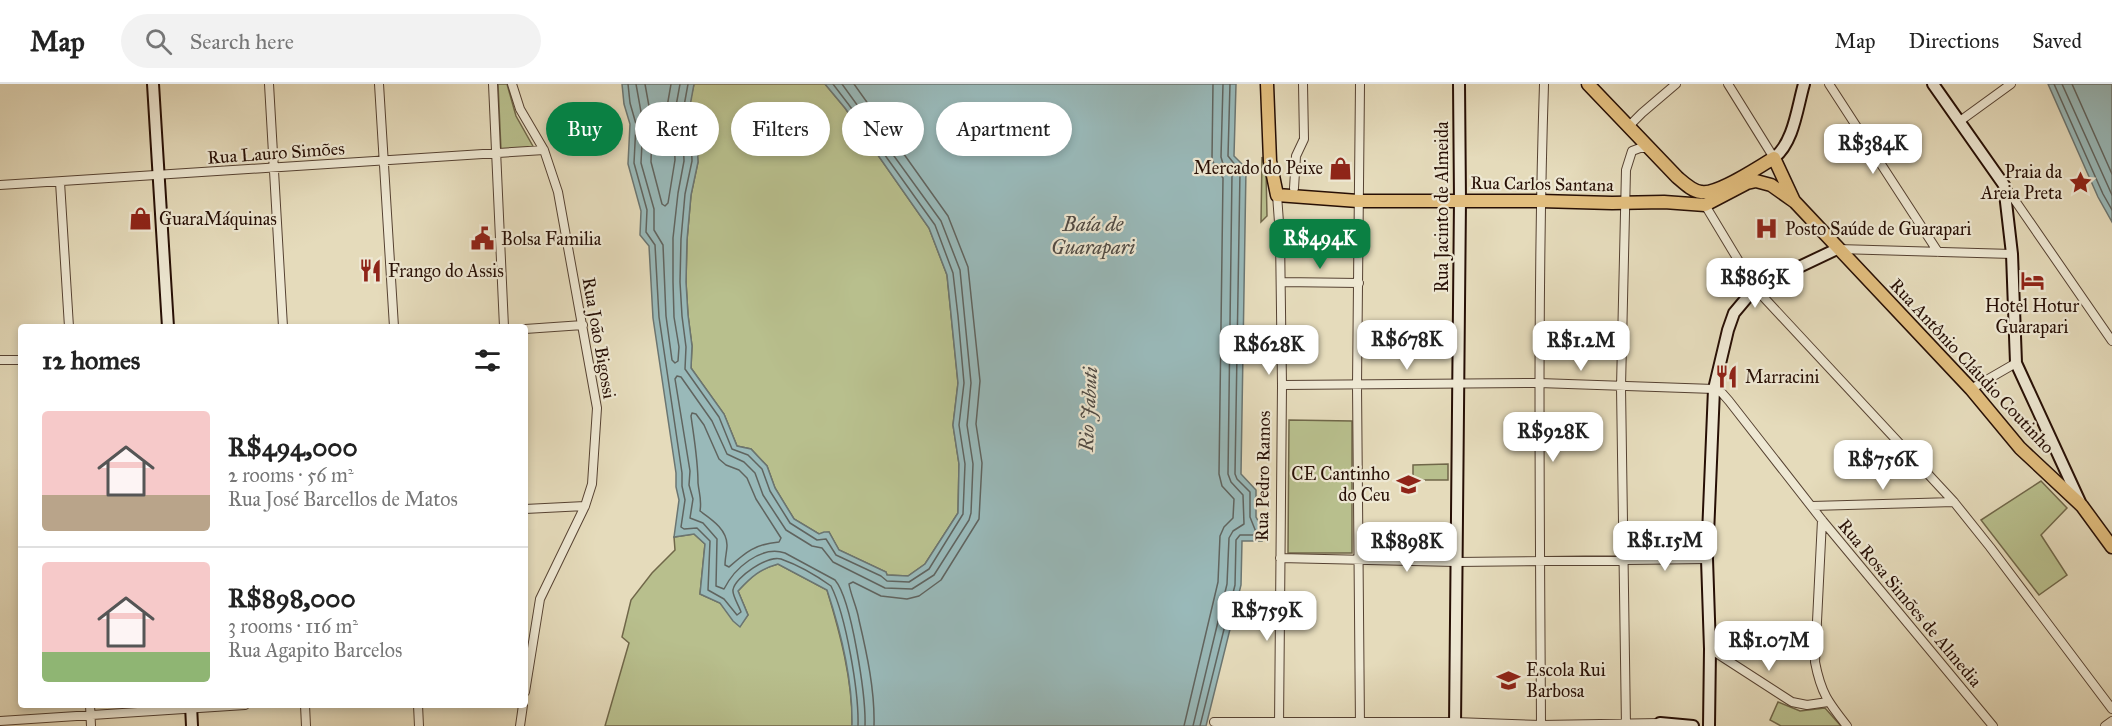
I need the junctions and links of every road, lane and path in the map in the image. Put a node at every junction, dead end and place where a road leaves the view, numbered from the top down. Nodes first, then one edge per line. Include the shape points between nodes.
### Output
1 (153, 84) edge
2 (269, 84) edge
3 (379, 84) edge
4 (493, 84) edge
5 (512, 84) edge
6 (1267, 84) edge
7 (1303, 84) edge
8 (1360, 84) edge
9 (1458, 84) edge
10 (1544, 84) edge
11 (1588, 84) edge
12 (1676, 84) edge
13 (1728, 84) edge
14 (1804, 84) edge
15 (1829, 84) edge
16 (1933, 84) edge
17 (2011, 84) edge
18 (1960, 121) junction
19 (1629, 126) junction
20 (1649, 148) junction
21 (544, 150) junction
22 (495, 154) junction
23 (1774, 158) junction
24 (384, 160) junction
25 (274, 168) junction
26 (159, 176) junction
27 (1677, 177) junction
28 (60, 182) junction
29 (0, 185) edge
30 (2004, 185) junction
31 (1294, 188) dead end
32 (1277, 195) junction
33 (1460, 200) junction
34 (1358, 201) junction
35 (1540, 201) junction
36 (1673, 202) junction
37 (1795, 202) junction
38 (1626, 203) junction
39 (1705, 205) junction
40 (1837, 249) junction
41 (1938, 252) junction
42 (2012, 254) junction
43 (1281, 282) junction
44 (1359, 283) junction
45 (1755, 288) junction
46 (69, 324) edge
47 (168, 324) edge
48 (283, 324) edge
49 (394, 324) edge
50 (504, 324) edge
51 (583, 326) junction
52 (528, 329) edge
53 (2112, 341) edge
54 (0, 360) edge
55 (18, 360) edge
56 (2016, 363) junction
57 (1458, 382) junction
58 (1539, 383) junction
59 (1282, 385) junction
60 (1357, 385) junction
61 (1621, 387) junction
62 (1714, 389) junction
63 (1971, 389) junction
64 (1954, 502) junction
65 (585, 506) junction
66 (1812, 506) junction
67 (2082, 506) junction
68 (528, 509) edge
69 (1822, 520) junction
70 (2112, 547) edge
71 (1280, 558) junction
72 (1358, 559) junction
73 (1623, 559) junction
74 (1707, 559) junction
75 (1541, 561) junction
76 (1456, 562) junction
77 (1710, 649) junction
78 (528, 667) edge
79 (1828, 702) junction
80 (90, 708) edge
81 (178, 708) edge
82 (191, 708) edge
83 (304, 708) edge
84 (418, 708) edge
85 (523, 708) edge
86 (2112, 709) edge
87 (90, 715) junction
88 (0, 720) edge
89 (2112, 721) edge
90 (1214, 722) dead end
91 (1279, 724) edge
92 (1455, 724) edge
93 (1659, 724) edge
94 (1360, 725) edge
95 (1541, 725) edge
96 (1626, 725) edge
97 (91, 726) edge
98 (192, 726) edge
99 (306, 726) edge
100 (419, 726) edge
101 (520, 726) edge
102 (1693, 726) edge
103 (1709, 726) edge
104 (1847, 726) edge
105 (1993, 726) edge
106 (2105, 726) edge

1 - 26 street
2 - 25 street
3 - 24 street
4 - 22 street
5 - 21 street via 520,109
6 - 32 main road, Rua Pedro Ramos via 1270,161
7 - 31 street via 1304,139 1296,156
8 - 34 street
9 - 33 street, Rua Jacinto de Almeida
10 - 35 street
11 - 19 main road
12 - 19 street
13 - 23 street
14 - 23 street via 1787,141
15 - 41 street
16 - 18 street
17 - 18 street
18 - 30 street
19 - 20 main road
20 - 27 main road
20 - 38 street via 1636,148 1629,156
21 - 22 street, Rua Lauro Simões
21 - 51 street, Rua João Bigossi via 558,192
22 - 24 street, Rua Lauro Simões
22 - 50 street
23 - 27 main road via 1712,191 1696,191
23 - 37 main road
24 - 25 street, Rua Lauro Simões
24 - 49 street
25 - 26 street, Rua Lauro Simões
25 - 48 street
26 - 28 street, Rua Lauro Simões
26 - 47 street
27 - 36 main road via 1678,192
28 - 29 street, Rua Lauro Simões
28 - 46 street
30 - 42 street
30 - 53 street
32 - 34 main road, Rua Carlos Santana
32 - 43 street, Rua Pedro Ramos
33 - 34 main road, Rua Carlos Santana
33 - 35 main road, Rua Carlos Santana
33 - 57 street, Rua Jacinto de Almeida
34 - 44 street
35 - 38 main road, Rua Carlos Santana
35 - 58 street
36 - 38 main road, Rua Carlos Santana
36 - 39 main road, Rua Carlos Santana
37 - 39 main road via 1771,185 1756,181
37 - 40 main road
38 - 61 street
39 - 45 street
40 - 41 street
40 - 45 street
40 - 63 main road, Rua Antônio Cláudio Coutinho
41 - 42 street
42 - 56 street
43 - 44 street
43 - 59 street, Rua Pedro Ramos
44 - 60 street
45 - 62 street via 1734,313
45 - 64 street
51 - 52 street
51 - 65 street, Rua João Bigossi via 597,408 592,484
54 - 55 street
56 - 63 street
56 - 67 street
57 - 58 street
57 - 60 street
57 - 76 street, Rua Jacinto de Almeida
58 - 61 street
58 - 75 street
59 - 60 street
59 - 71 street, Rua Pedro Ramos
60 - 72 street
61 - 62 street
61 - 73 street
62 - 66 street, Rua Rosa Simões de Almedia via 1729,401
62 - 74 street
63 - 67 main road, Rua Antônio Cláudio Coutinho via 2020,448
64 - 66 street
64 - 86 street
65 - 68 street
65 - 78 street, Rua João Bigossi via 540,599
66 - 69 street, Rua Rosa Simões de Almedia
67 - 70 main road, Rua Antônio Cláudio Coutinho
69 - 79 street via 1815,662
69 - 105 street, Rua Rosa Simões de Almedia
71 - 72 street
71 - 91 street, Rua Pedro Ramos
72 - 76 street
72 - 94 street
73 - 74 street
73 - 75 street
73 - 96 street
74 - 77 street
75 - 76 street
75 - 95 street
76 - 92 street, Rua Jacinto de Almeida
77 - 79 street via 1792,702
77 - 103 street
79 - 104 street
80 - 87 street
81 - 87 street
82 - 98 street
83 - 99 street
84 - 100 street
85 - 101 street
87 - 88 street
87 - 97 street
89 - 106 street
90 - 91 street
91 - 94 street
92 - 94 street
92 - 95 street
93 - 96 street
93 - 102 street
95 - 96 street

